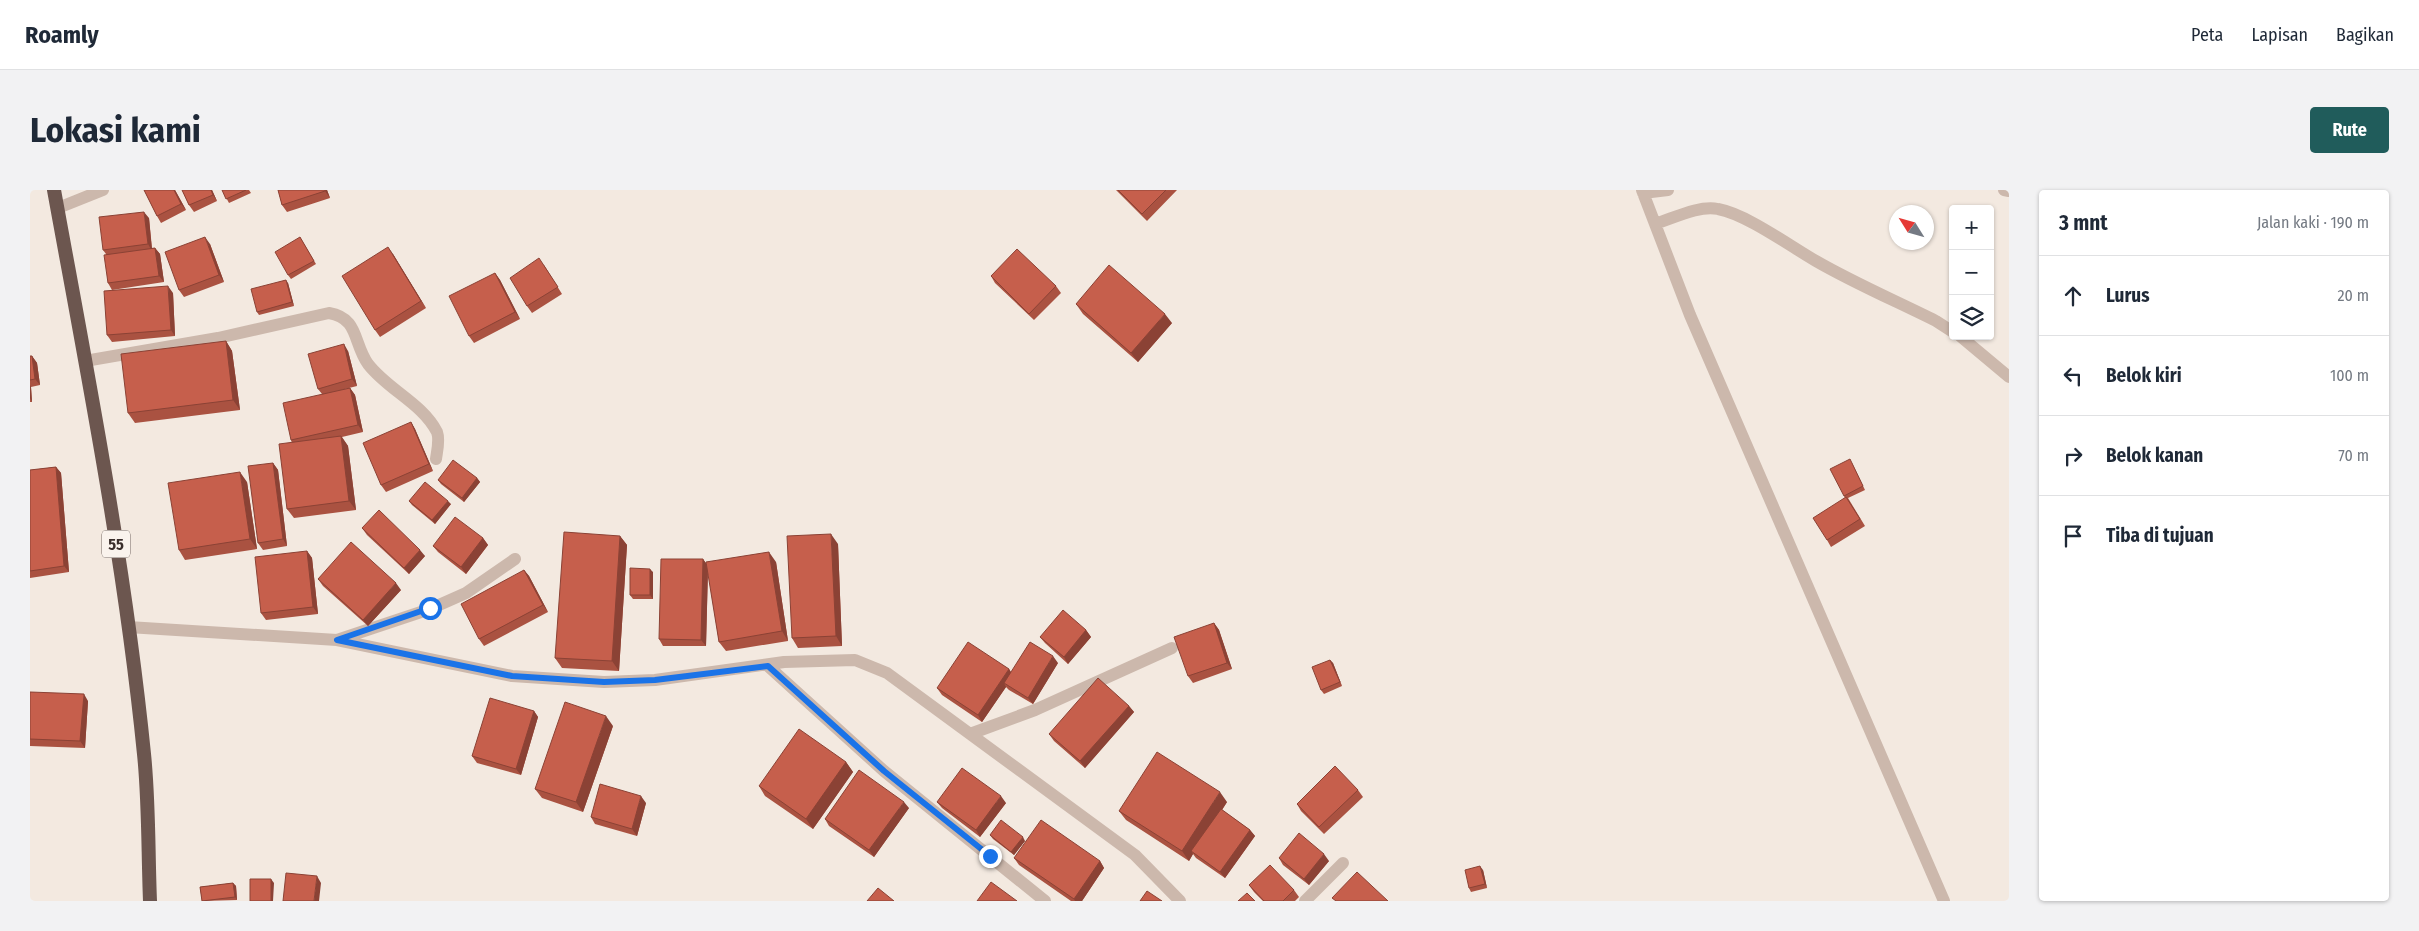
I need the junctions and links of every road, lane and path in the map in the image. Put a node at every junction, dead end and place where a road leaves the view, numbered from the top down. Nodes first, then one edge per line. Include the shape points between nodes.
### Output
1 (54, 190) edge
2 (103, 190) edge
3 (1668, 190) edge
4 (2004, 190) edge
5 (2009, 191) edge
6 (1643, 192) edge
7 (58, 208) junction
8 (1655, 224) junction
9 (1949, 329) edge
10 (1965, 340) edge
11 (86, 360) junction
12 (2009, 376) edge
13 (436, 459) dead end
14 (515, 559) dead end
15 (128, 626) junction
16 (337, 640) junction
17 (1172, 648) dead end
18 (768, 666) junction
19 (970, 734) junction
20 (1342, 863) dead end
21 (150, 901) edge
22 (1045, 901) edge
23 (1180, 901) edge
24 (1305, 901) edge
25 (1944, 901) edge

1 - 7 highway, 55
2 - 7 street
3 - 6 street
4 - 5 street
6 - 8 street
7 - 11 highway, 55
8 - 9 street via 1704,209 1727,211 1817,262
8 - 25 street via 1690,315
10 - 12 street
11 - 13 street via 218,338 329,313 342,315 349,322 368,364 380,378 418,408 433,426 438,434
11 - 15 highway, 55
14 - 16 street via 466,593
15 - 16 street
15 - 21 highway, 55 via 144,755
16 - 18 street via 512,676 604,682 655,680
17 - 19 street via 1034,710
18 - 19 street via 784,662 856,660 887,673
18 - 22 street via 884,771
19 - 23 street via 1135,855
20 - 24 street

